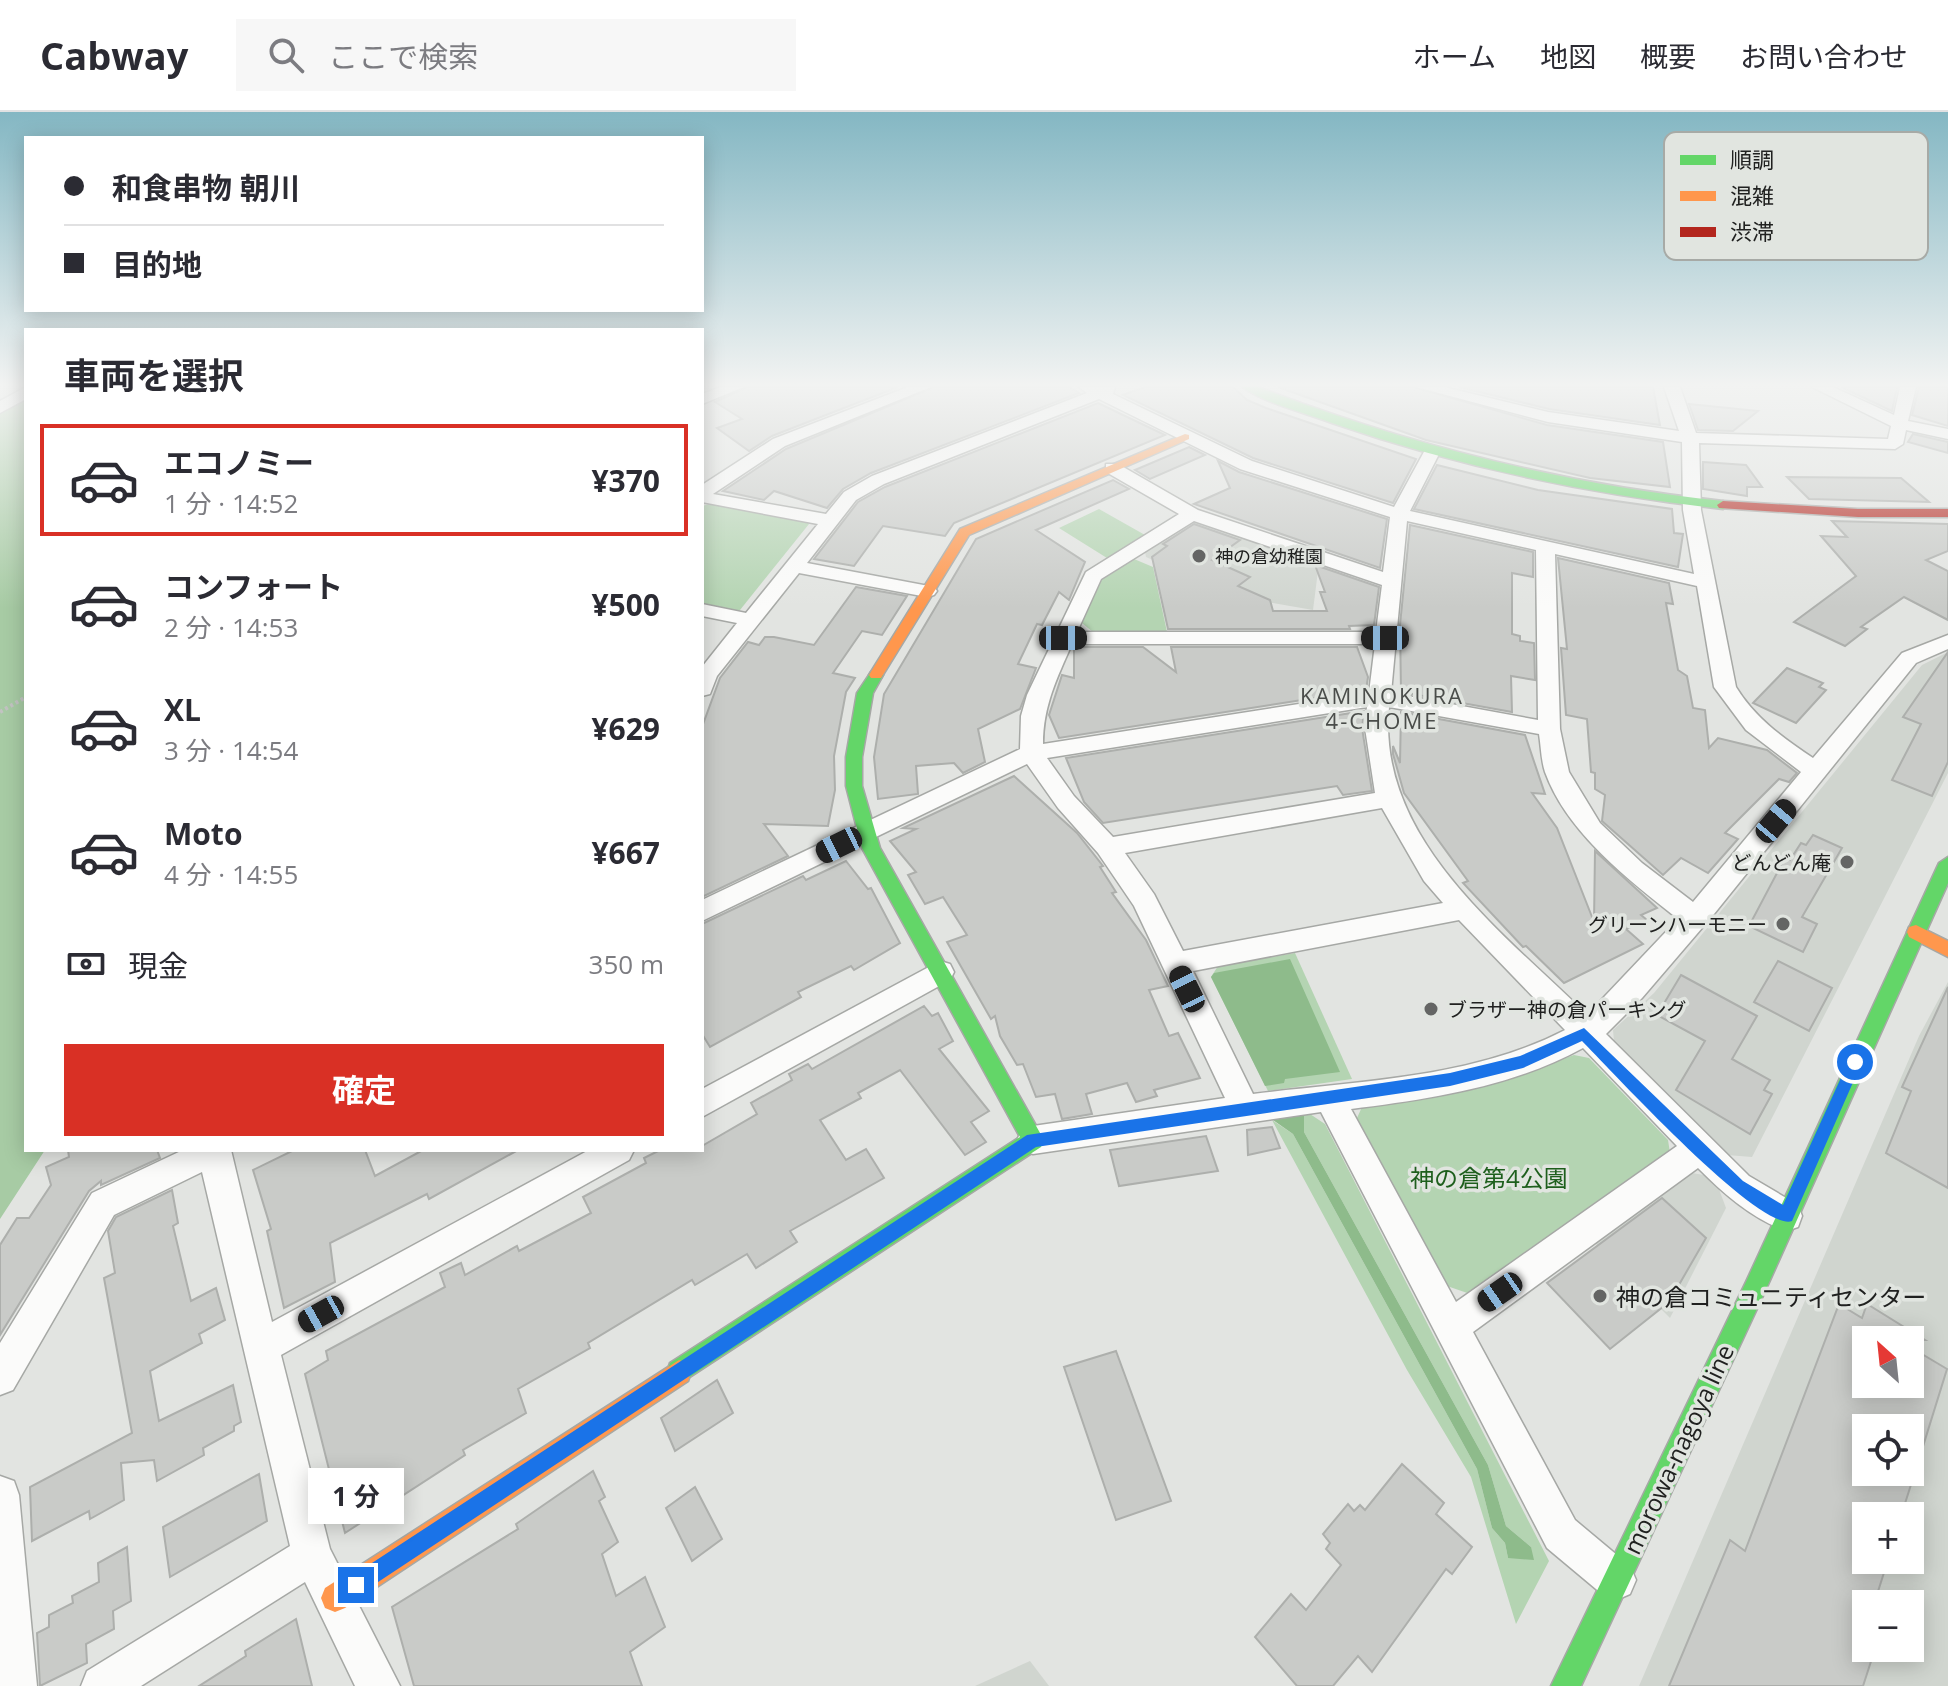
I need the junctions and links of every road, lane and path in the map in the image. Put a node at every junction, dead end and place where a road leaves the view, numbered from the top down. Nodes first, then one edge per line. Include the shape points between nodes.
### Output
1 (742, 460) edge
2 (926, 460) edge
3 (1130, 460) edge
4 (1236, 460) edge
5 (1428, 460) edge
6 (1460, 460) edge
7 (1691, 460) edge
8 (1112, 468) junction
9 (704, 493) edge
10 (704, 495) edge
11 (1692, 503) junction
12 (1948, 513) edge
13 (1192, 514) junction
14 (1399, 514) junction
15 (828, 520) junction
16 (1545, 547) junction
17 (794, 566) junction
18 (1390, 581) junction
19 (1707, 583) junction
20 (927, 591) junction
21 (704, 610) edge
22 (750, 620) junction
23 (1063, 638) junction
24 (1385, 638) junction
25 (1948, 641) edge
26 (704, 683) edge
27 (24, 698) edge
28 (1380, 698) junction
29 (0, 712) edge
30 (1549, 729) junction
31 (1031, 753) junction
32 (1817, 772) junction
33 (1388, 799) junction
34 (866, 832) junction
35 (1107, 847) junction
36 (1948, 863) edge
37 (1464, 909) junction
38 (704, 910) edge
39 (1695, 918) junction
40 (1916, 932) junction
41 (1948, 950) edge
42 (1174, 964) junction
43 (940, 972) junction
44 (1584, 1034) junction
45 (1329, 1097) junction
46 (704, 1103) edge
47 (1245, 1108) junction
48 (1033, 1140) junction
49 (1699, 1149) junction
50 (209, 1152) edge
51 (214, 1152) edge
52 (614, 1152) edge
53 (1786, 1216) junction
54 (1450, 1327) junction
55 (263, 1346) junction
56 (0, 1377) edge
57 (0, 1495) edge
58 (312, 1555) junction
59 (1616, 1580) junction
60 (335, 1598) junction
61 (16, 1686) edge
62 (102, 1686) edge
63 (379, 1686) edge
64 (1566, 1686) edge

1 - 9 street
2 - 15 street via 868,484
3 - 8 street
4 - 14 street
5 - 14 street
6 - 11 street via 1568,485
7 - 11 street
8 - 13 street
8 - 20 street via 964,532
10 - 15 street
11 - 12 street via 1779,512
11 - 19 street
13 - 18 street
13 - 23 street via 1093,576
14 - 16 street
14 - 18 street
15 - 17 street
16 - 19 street
16 - 30 street
17 - 20 street
17 - 22 street
18 - 24 street
19 - 32 street via 1725,687 1734,703 1762,734
20 - 34 street via 865,693 854,786
21 - 22 street
22 - 26 street
23 - 24 street
23 - 31 street via 1032,716
24 - 28 street
25 - 32 street via 1909,658
27 - 29 path
28 - 30 street
28 - 31 street
28 - 33 street via 1376,728
30 - 39 street via 1557,772 1591,829
31 - 34 street
31 - 35 street
32 - 39 street
33 - 35 street
33 - 37 street via 1433,874
34 - 38 street
34 - 43 street
35 - 42 street via 1145,901
36 - 40 street, morowa-nagoya line
37 - 42 street
37 - 44 street
39 - 44 street
40 - 41 street
40 - 53 street, morowa-nagoya line
42 - 47 street
43 - 46 street
43 - 48 street
44 - 45 street via 1523,1062 1491,1070
44 - 49 street
45 - 47 street
45 - 54 street
47 - 48 street
48 - 60 street
49 - 53 street via 1738,1187
49 - 54 street
50 - 56 street via 103,1204
51 - 55 street
52 - 55 street
53 - 59 street, morowa-nagoya line
54 - 59 street via 1561,1534
55 - 58 street
57 - 61 street
58 - 60 street
58 - 62 street
59 - 64 street, morowa-nagoya line
60 - 63 street via 360,1658

